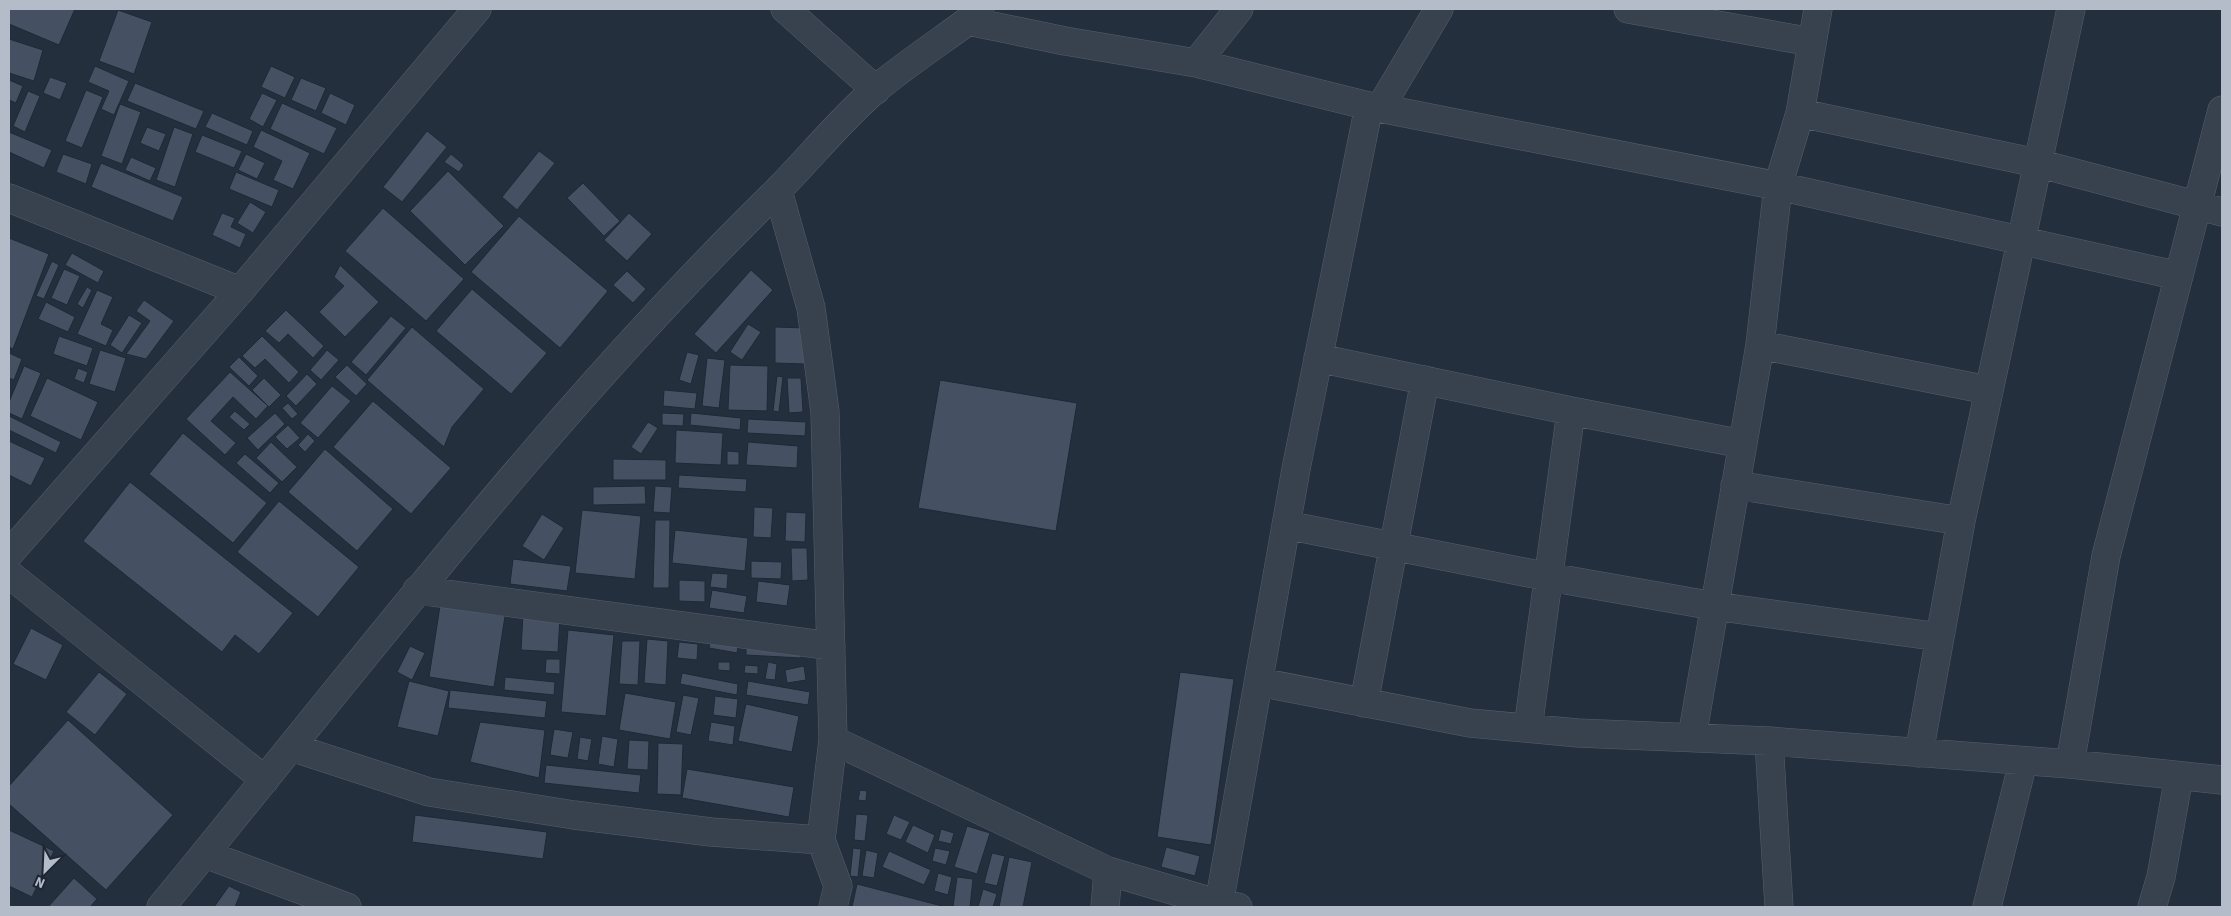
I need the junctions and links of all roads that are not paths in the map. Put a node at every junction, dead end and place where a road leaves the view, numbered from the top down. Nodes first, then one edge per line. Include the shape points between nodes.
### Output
1 (477, 9) edge
2 (785, 9) edge
3 (1239, 9) edge
4 (1439, 9) edge
5 (1628, 9) edge
6 (1818, 9) edge
7 (2071, 9) edge
8 (1656, 11) edge
9 (974, 15) edge
10 (1812, 42) junction
11 (1196, 63) junction
12 (876, 90) junction
13 (1375, 107) junction
14 (2222, 110) edge
15 (1800, 112) junction
16 (2037, 163) junction
17 (1778, 186) junction
18 (778, 190) junction
19 (9, 198) edge
20 (2209, 210) edge
21 (2022, 239) junction
22 (2179, 276) junction
23 (240, 291) junction
24 (1760, 345) junction
25 (1318, 358) junction
26 (1425, 380) junction
27 (1988, 390) junction
28 (1571, 411) junction
29 (1743, 444) junction
30 (1735, 485) junction
31 (1961, 521) junction
32 (1286, 525) junction
33 (1394, 546) junction
34 (9, 554) edge
35 (9, 574) edge
36 (1548, 576) junction
37 (417, 590) junction
38 (1714, 606) junction
39 (1940, 637) junction
40 (831, 646) junction
41 (1259, 682) junction
42 (1364, 703) junction
43 (1528, 728) junction
44 (1692, 737) junction
45 (833, 740) junction
46 (1769, 741) junction
47 (291, 747) junction
48 (1919, 753) junction
49 (2023, 762) junction
50 (2070, 764) junction
51 (2179, 776) junction
52 (264, 780) junction
53 (2222, 780) edge
54 (822, 840) junction
55 (205, 854) junction
56 (1108, 871) junction
57 (1229, 906) edge
58 (161, 907) edge
59 (347, 907) edge
60 (833, 907) edge
61 (1105, 907) edge
62 (1779, 907) edge
63 (1987, 907) edge
64 (2152, 907) edge

1 - 23 street
2 - 12 street
3 - 11 street
4 - 13 street
5 - 8 street
6 - 10 street
7 - 16 street
8 - 10 street
9 - 11 street via 1065,41
9 - 12 street
10 - 15 street
11 - 13 street
12 - 18 street
13 - 17 street
13 - 25 street
14 - 20 street
15 - 16 street
15 - 17 street
16 - 20 street
16 - 21 street
17 - 21 street
17 - 24 street
18 - 37 street via 711,254 647,323
18 - 40 street via 811,308 825,412
19 - 23 street
20 - 22 street
21 - 22 street
21 - 27 street
22 - 50 street via 2106,556
23 - 34 street
24 - 27 street
24 - 29 street
25 - 26 street
25 - 32 street
26 - 28 street
26 - 33 street
27 - 31 street
28 - 29 street
28 - 36 street
29 - 30 street
30 - 31 street
30 - 38 street
31 - 39 street
32 - 33 street
32 - 41 street
33 - 36 street
33 - 42 street
35 - 52 street
36 - 38 street
36 - 43 street
37 - 40 street
37 - 47 street
38 - 39 street
38 - 44 street
39 - 48 street
40 - 45 street
41 - 42 street
41 - 57 street
42 - 43 street via 1470,722
43 - 44 street
44 - 46 street
45 - 54 street
45 - 56 street
46 - 48 street
46 - 62 street
47 - 52 street
47 - 54 street via 429,792 691,830
48 - 49 street
49 - 50 street
49 - 63 street
50 - 51 street
51 - 53 street
51 - 64 street via 2161,877
52 - 55 street
54 - 60 street via 838,886
55 - 58 street
55 - 59 street
56 - 57 street
56 - 61 street

